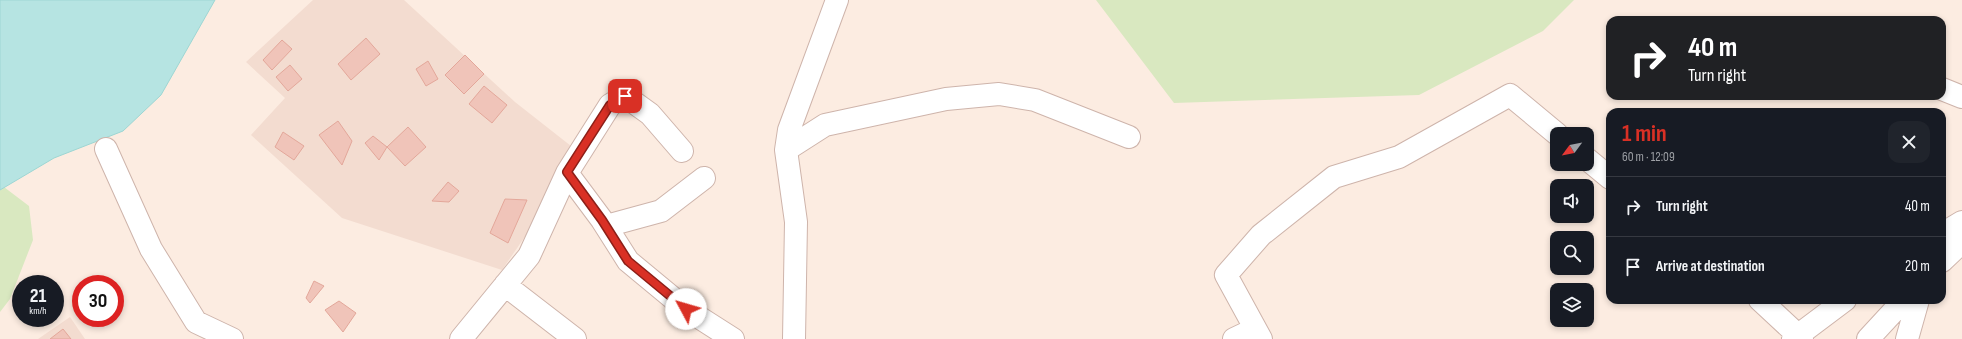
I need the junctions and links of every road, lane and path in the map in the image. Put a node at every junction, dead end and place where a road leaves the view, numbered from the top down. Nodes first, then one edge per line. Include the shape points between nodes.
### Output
1 (837, 0) edge
2 (1946, 91) edge
3 (1962, 97) edge
4 (1550, 128) edge
5 (1128, 137) dead end
6 (106, 149) dead end
7 (786, 150) junction
8 (682, 151) dead end
9 (1594, 165) edge
10 (567, 172) junction
11 (1606, 175) edge
12 (704, 178) dead end
13 (1962, 222) edge
14 (606, 226) junction
15 (1946, 232) edge
16 (1962, 242) edge
17 (1946, 257) edge
18 (505, 285) junction
19 (1764, 304) edge
20 (1840, 304) edge
21 (1900, 304) edge
22 (1917, 304) edge
23 (1258, 334) edge
24 (1797, 338) edge
25 (232, 339) edge
26 (461, 339) edge
27 (575, 339) edge
28 (733, 339) edge
29 (794, 339) edge
30 (1234, 339) edge
31 (1868, 339) edge
32 (1907, 339) edge

1 - 7 street via 789,130
2 - 3 street
4 - 23 street via 1510,95 1399,157 1334,178 1261,235 1226,275
5 - 7 street via 1035,100 999,94 946,99 825,125
6 - 25 street via 151,249 196,322
7 - 29 street via 796,222
8 - 10 street via 650,114 625,96 610,105
9 - 11 street
10 - 14 street
10 - 18 street via 529,256
12 - 14 street via 661,210
13 - 15 street
14 - 28 street via 628,261 686,309
16 - 17 street
18 - 26 street
18 - 27 street
19 - 24 street
20 - 24 street
21 - 31 street
22 - 32 street
23 - 30 street

